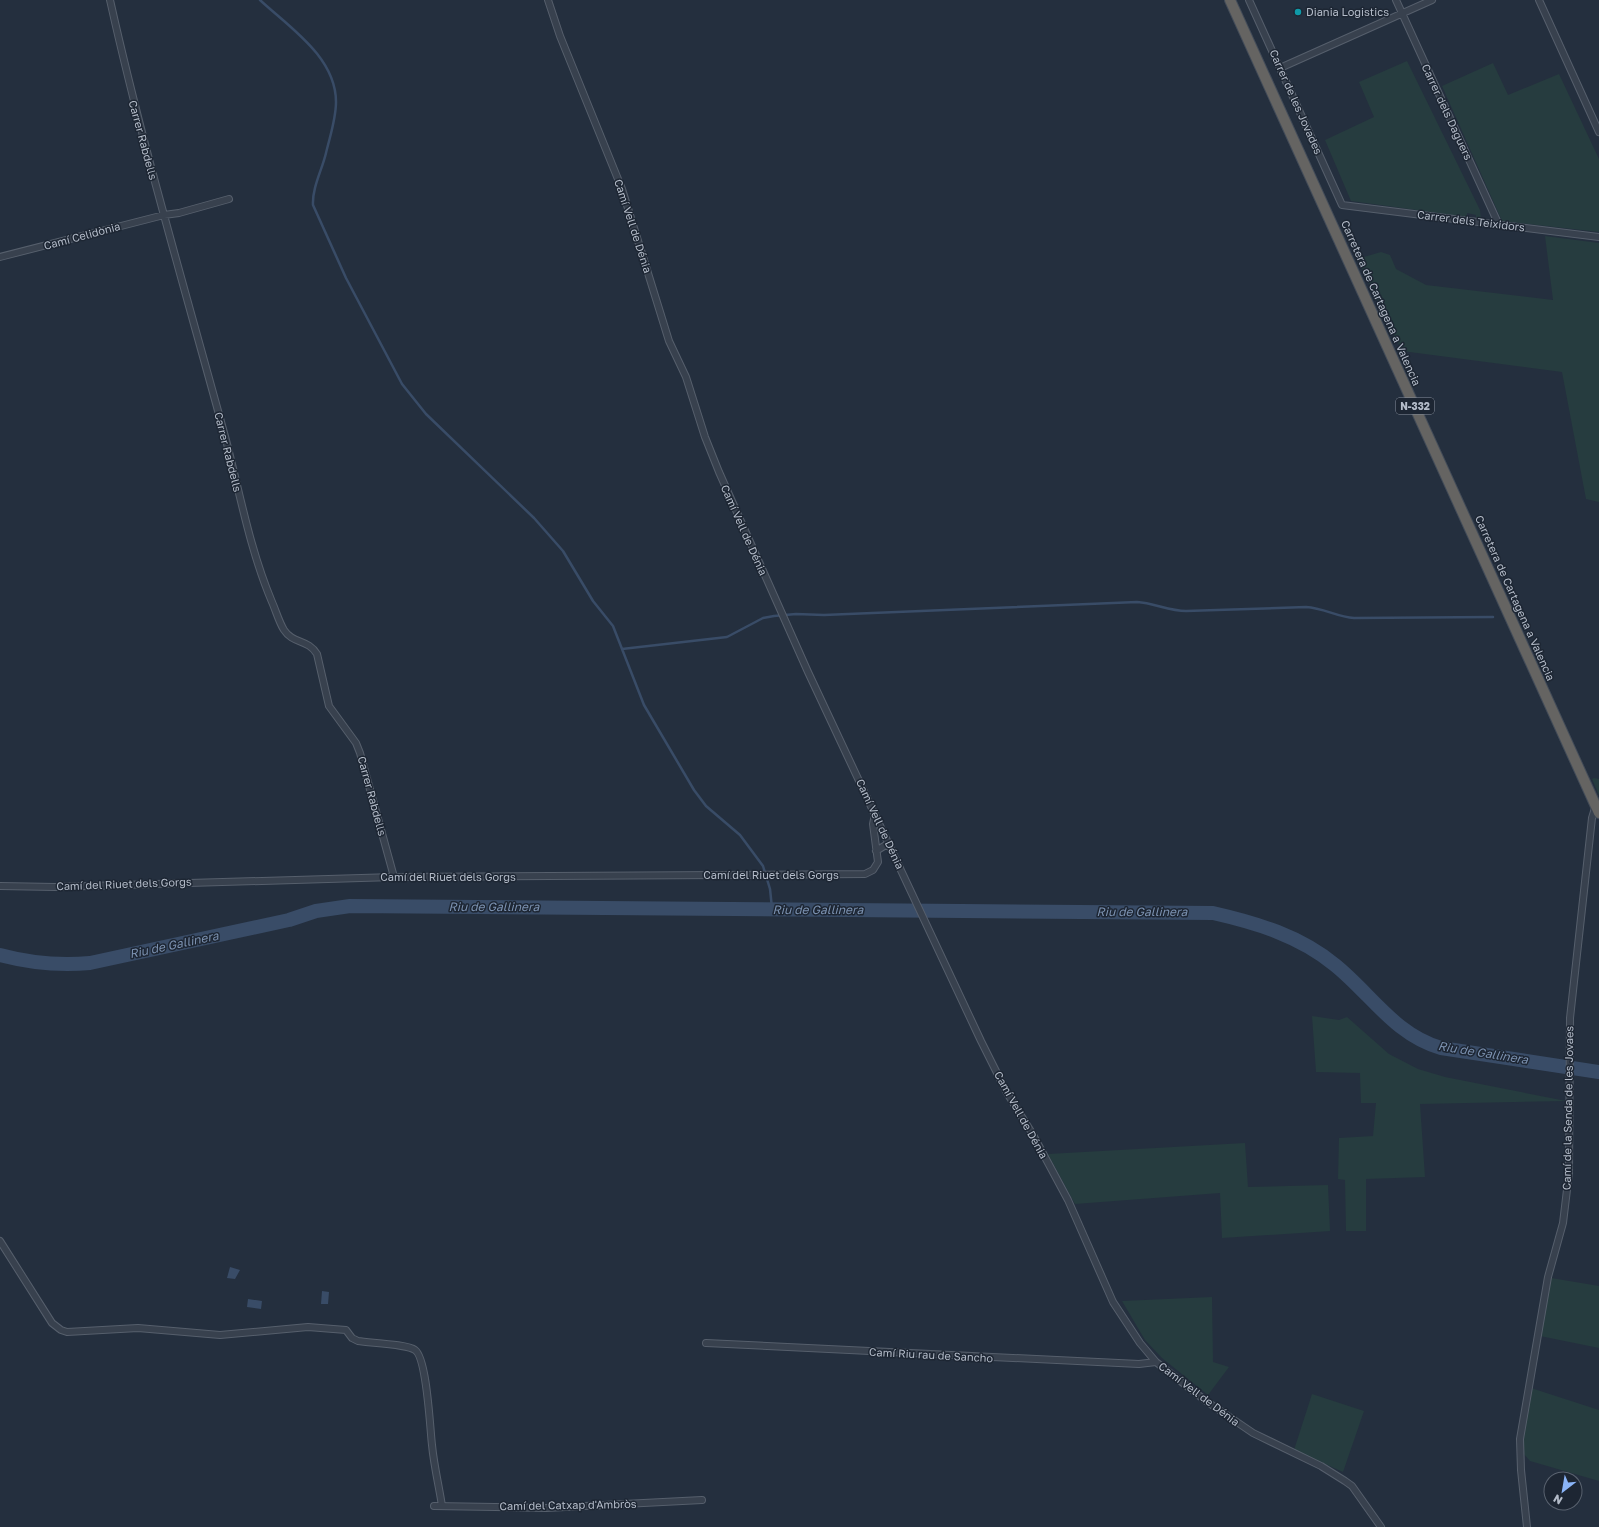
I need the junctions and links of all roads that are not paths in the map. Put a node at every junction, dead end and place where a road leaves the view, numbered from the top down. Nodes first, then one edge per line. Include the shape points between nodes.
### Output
1 (110, 0) edge
2 (548, 0) edge
3 (1230, 0) edge
4 (1249, 0) edge
5 (1396, 0) edge
6 (1432, 0) edge
7 (1539, 0) edge
8 (1402, 14) junction
9 (1280, 68) junction
10 (1599, 132) edge
11 (229, 199) dead end
12 (1342, 205) joint
13 (164, 215) junction
14 (1498, 224) junction
15 (1599, 237) edge
16 (0, 258) edge
17 (1597, 809) edge
18 (875, 813) junction
19 (889, 843) junction
20 (876, 851) junction
21 (394, 877) junction
22 (0, 886) edge
23 (0, 1241) edge
24 (706, 1343) dead end
25 (1156, 1362) junction
26 (702, 1500) dead end
27 (434, 1506) dead end
28 (442, 1506) junction
29 (1381, 1527) edge
30 (1527, 1527) edge

1 - 13 street, Carrer Rabdells via 135,112
2 - 18 street, Camí Vell de Dénia via 622,189 667,334 686,377 705,437 776,603
3 - 17 highway, Carretera de Cartagena a Valencia / N-332
4 - 9 street, Carrer de les Jovades
5 - 8 street, Carrer dels Daguers
6 - 8 street
7 - 10 street
8 - 9 street
8 - 14 street, Carrer dels Daguers
9 - 12 street, Carrer de les Jovades
11 - 13 street, Camí Celidònia
12 - 14 street, Carrer dels Teixidors
13 - 16 street, Camí Celidònia
13 - 21 street, Carrer Rabdells via 261,573 284,631 290,637 313,646 329,706 356,743
14 - 15 street, Carrer dels Teixidors
17 - 30 street, Camí de la Senda de les Jovaes via 1592,818 1570,1018 1569,1173 1562,1223 1547,1285 1520,1439
18 - 19 street, Camí Vell de Dénia
18 - 20 street, Camí del Riuet dels Gorgs via 873,824
19 - 20 street
19 - 25 street, Camí Vell de Dénia via 1007,1093 1068,1200 1113,1302 1140,1344
20 - 21 street, Camí del Riuet dels Gorgs via 878,862 874,870 865,874
21 - 22 street, Camí del Riuet dels Gorgs via 55,887
23 - 28 street via 52,1323 67,1332 138,1328 220,1335 304,1327 335,1328 346,1330 358,1341 406,1346 415,1350 421,1359 426,1384
24 - 25 street, Camí Riu rau de Sancho via 1139,1364
25 - 29 street, Camí Vell de Dénia via 1253,1434 1321,1466 1352,1486
26 - 28 street, Camí del Catxap d'Ambròs via 546,1508
27 - 28 street, Camí del Catxap d'Ambròs

